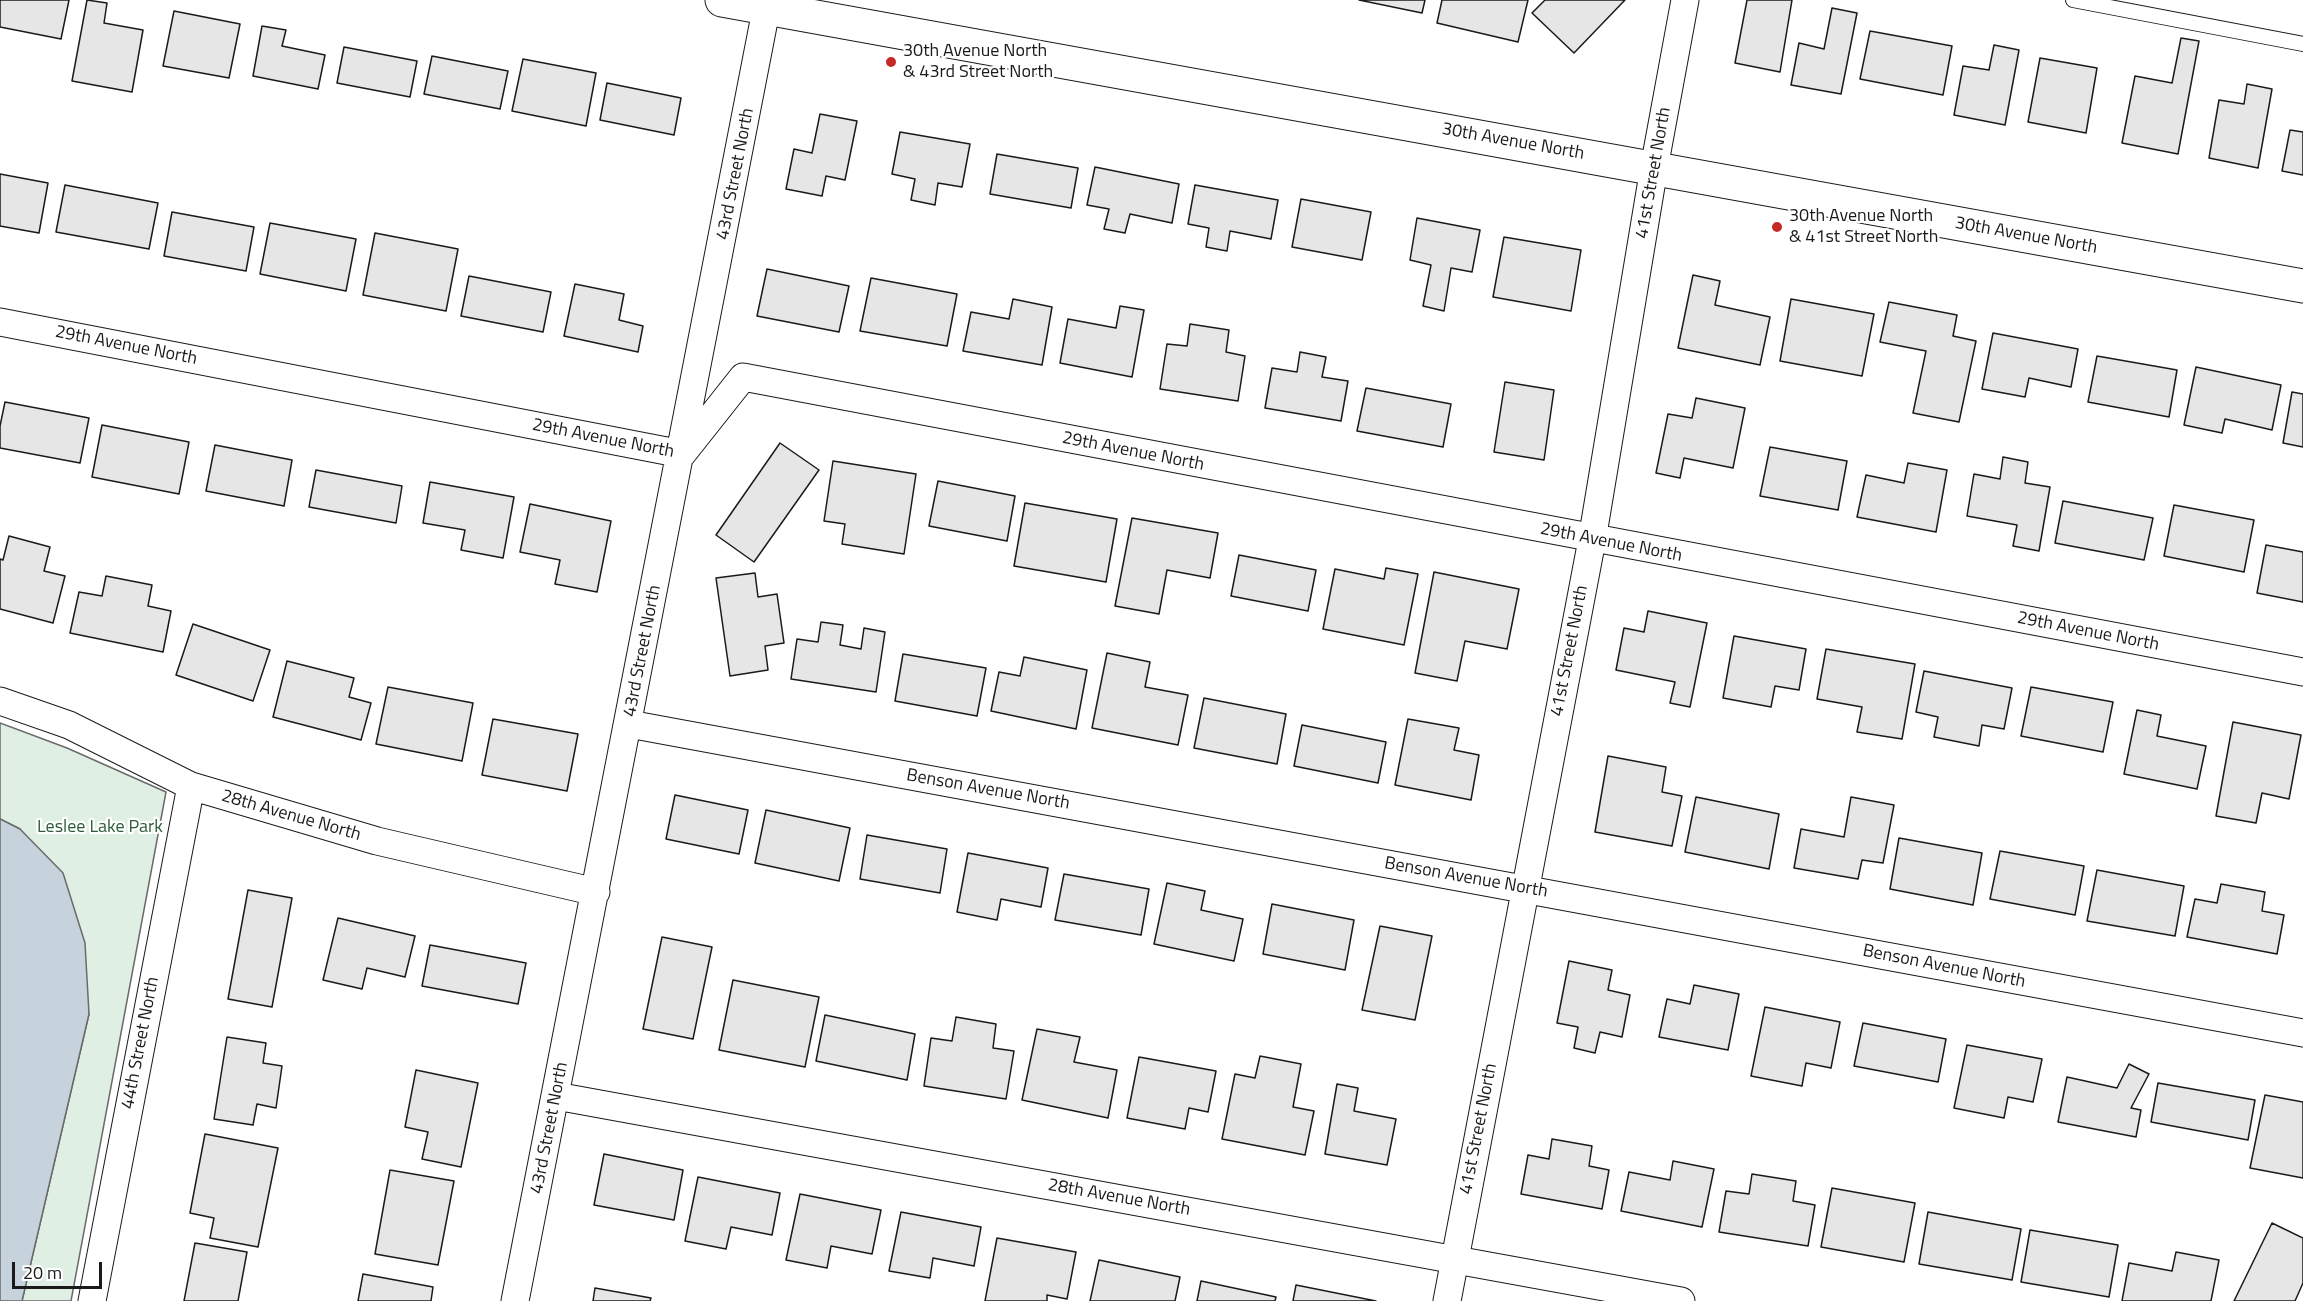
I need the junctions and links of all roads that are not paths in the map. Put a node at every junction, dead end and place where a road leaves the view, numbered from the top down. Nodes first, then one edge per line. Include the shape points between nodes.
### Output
1 (722, 0) edge
2 (1685, 0) edge
3 (2073, 0) edge
4 (768, 4) edge
5 (2303, 44) edge
6 (1654, 168) junction
7 (2303, 286) edge
8 (0, 322) edge
9 (682, 454) junction
10 (1592, 540) junction
11 (2303, 672) edge
12 (0, 701) edge
13 (629, 724) junction
14 (191, 786) junction
15 (1525, 889) junction
16 (596, 891) junction
17 (2303, 1033) edge
18 (556, 1096) junction
19 (1455, 1258) junction
20 (92, 1301) edge
21 (516, 1301) edge
22 (1447, 1301) edge
23 (1681, 1301) edge

1 - 4 street, 30th Avenue North
2 - 6 street, 41st Street North
3 - 5 lane
4 - 6 street, 30th Avenue North
4 - 9 street, 43rd Street North
6 - 7 street, 30th Avenue North
6 - 10 street, 41st Street North
8 - 9 street, 29th Avenue North
9 - 10 street, 29th Avenue North via 743,377
9 - 13 street, 43rd Street North
10 - 11 street, 29th Avenue North
10 - 15 street, 41st Street North
12 - 14 street, 28th Avenue North via 69,725
13 - 15 street, Benson Avenue North
13 - 16 street, 43rd Street North
14 - 16 street, 28th Avenue North via 376,841
14 - 20 street, 44th Street North
15 - 17 street, Benson Avenue North
15 - 19 street, 41st Street North
16 - 18 street, 43rd Street North
18 - 19 street, 28th Avenue North
18 - 21 street, 43rd Street North
19 - 22 street, 41st Street North
19 - 23 street, 28th Avenue North

